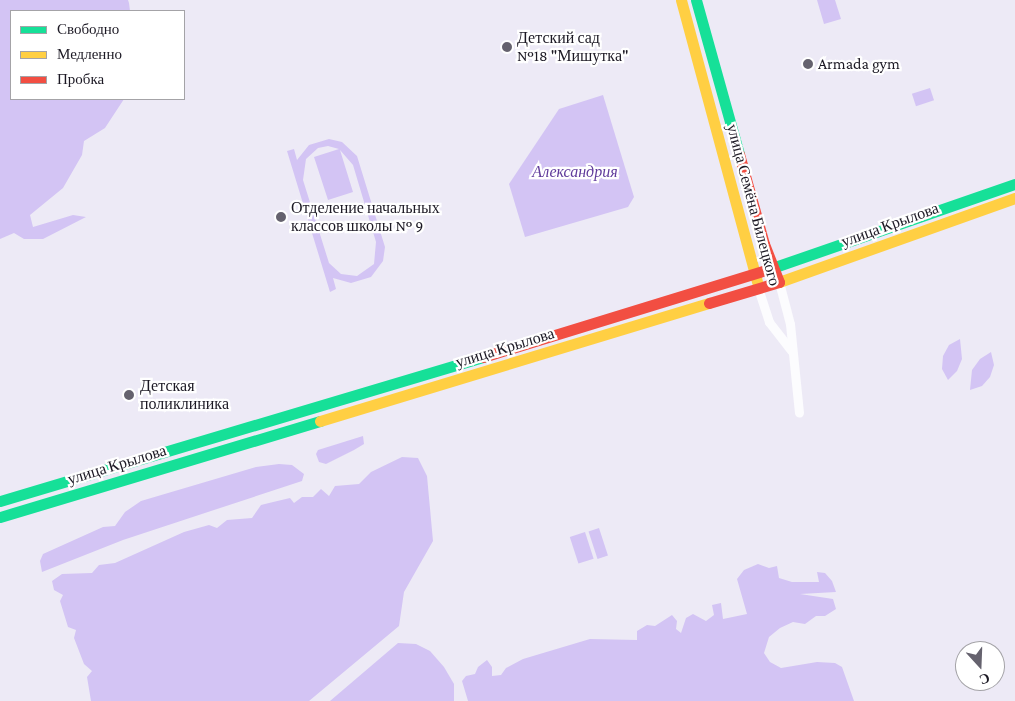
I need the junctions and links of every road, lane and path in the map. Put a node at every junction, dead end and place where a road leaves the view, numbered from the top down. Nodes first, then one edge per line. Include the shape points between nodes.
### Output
1 (681, 0) edge
2 (696, 0) edge
3 (1015, 184) edge
4 (1015, 198) edge
5 (772, 268) junction
6 (755, 274) junction
7 (779, 282) junction
8 (758, 288) junction
9 (792, 352) junction
10 (798, 413) dead end
11 (0, 501) edge
12 (0, 517) edge

1 - 6 main road, улица Семёна Билецкого
2 - 5 main road, улица Семёна Билецкого
3 - 5 main road, улица Крылова
4 - 7 main road, улица Крылова
5 - 6 main road, улица Крылова
5 - 7 main road, улица Семёна Билецкого
6 - 8 main road, улица Семёна Билецкого
6 - 11 main road, улица Крылова
7 - 8 main road, улица Крылова
7 - 9 street via 784,295
8 - 9 street, улица Семёна Билецкого via 769,322
8 - 12 main road, улица Крылова
9 - 10 street

